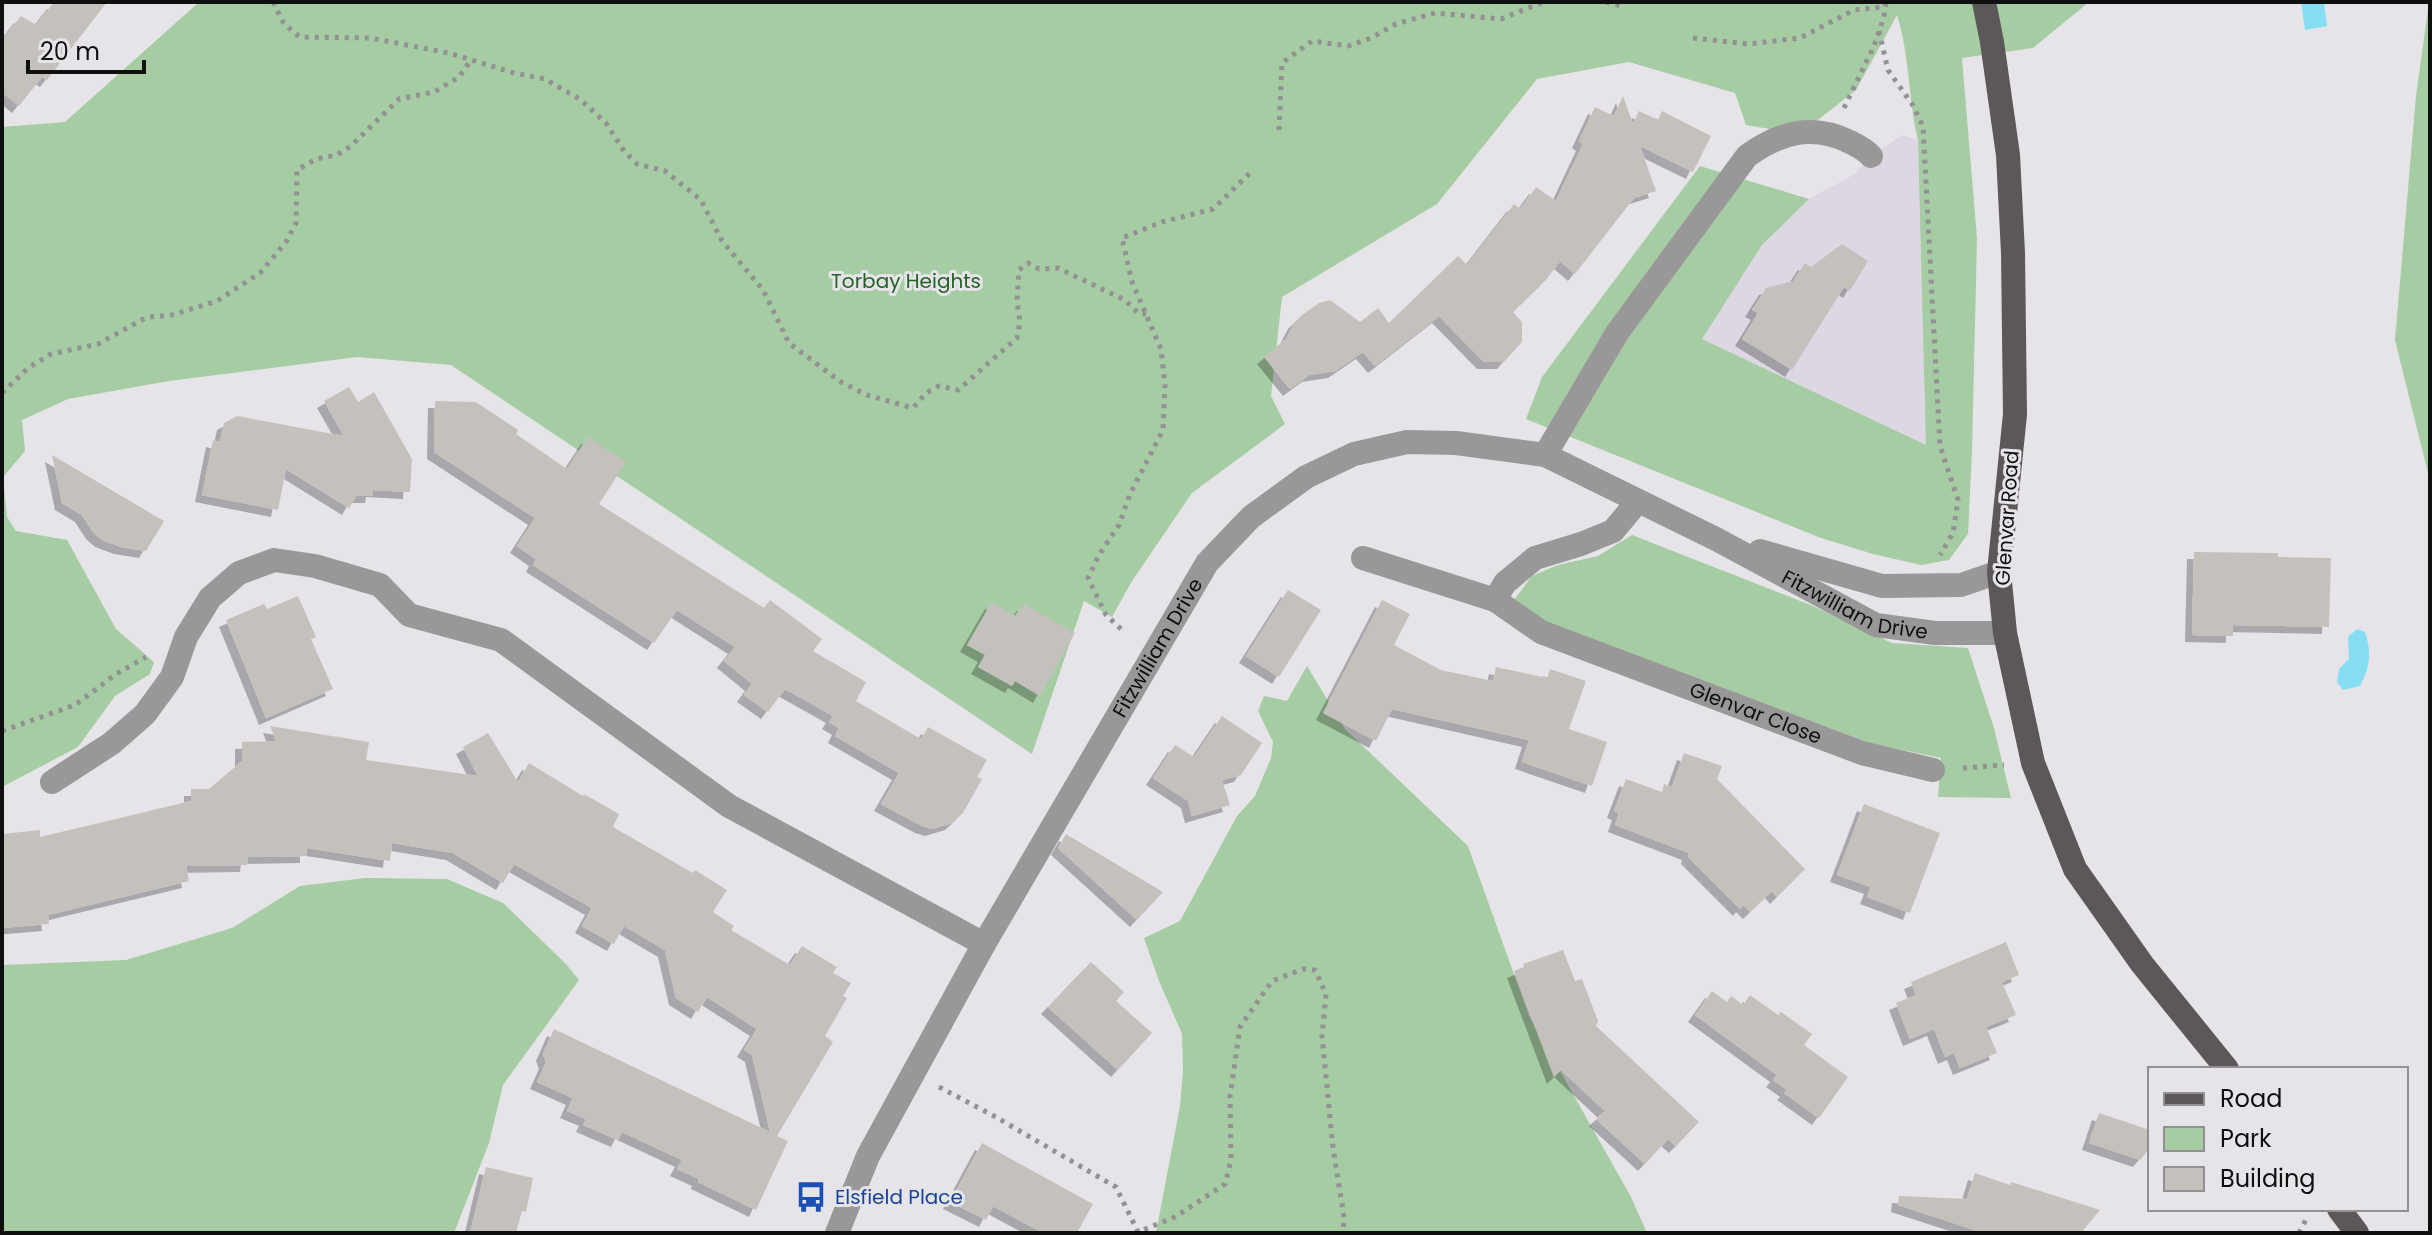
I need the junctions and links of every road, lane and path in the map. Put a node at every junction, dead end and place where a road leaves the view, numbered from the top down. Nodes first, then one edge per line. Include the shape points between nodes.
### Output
1 (273, 2) edge
2 (1543, 2) edge
3 (1606, 2) edge
4 (1984, 2) edge
5 (1885, 5) edge
6 (1621, 6) dead end
7 (1879, 31) junction
8 (1693, 38) dead end
9 (471, 60) junction
10 (1279, 130) dead end
11 (1829, 135) junction
12 (1871, 156) dead end
13 (1250, 173) dead end
14 (1146, 314) junction
15 (2, 393) edge
16 (1545, 455) junction
17 (1638, 501) junction
18 (1716, 539) junction
19 (1939, 557) dead end
20 (1363, 558) dead end
21 (1999, 572) junction
22 (1495, 600) junction
23 (1121, 629) dead end
24 (2005, 633) junction
25 (181, 654) junction
26 (2, 731) edge
27 (2033, 763) junction
28 (1933, 770) joint
29 (52, 782) dead end
30 (984, 944) junction
31 (2225, 1067) edge
32 (913, 1073) junction
33 (2311, 1211) edge
34 (2340, 1211) edge
35 (837, 1233) edge
36 (1343, 1233) edge
37 (2299, 1233) edge
38 (2357, 1233) edge

1 - 9 path via 284,24 300,37 370,38
2 - 10 path via 1501,19 1435,13 1348,46 1312,41 1282,63
3 - 6 path
4 - 21 main road, Glenvar Road via 2008,155 2013,253 2015,414
5 - 7 path
5 - 8 path via 1854,10 1800,38 1748,44
7 - 11 path
7 - 19 path via 1888,70 1923,126 1940,446 1958,500 1953,533
9 - 14 path via 545,79 581,100 637,164 665,171 694,193 722,241 763,290 789,343 867,395 913,408 926,393 939,386 958,390 989,365 1017,338 1019,270 1028,263 1039,269 1058,268
9 - 15 path via 459,77 434,92 399,99 337,155 297,170 296,223 260,273 217,301 147,317 98,344 51,354
11 - 12 street
11 - 16 street via 1810,130 1783,135 1747,156 1617,333
13 - 14 path via 1213,209 1122,238
14 - 23 path via 1161,349 1163,430 1088,578 1106,615
16 - 17 street, Fitzwilliam Drive
16 - 30 street, Fitzwilliam Drive via 1407,442 1354,454 1306,477 1251,517 1207,563
17 - 18 street, Fitzwilliam Drive
17 - 22 street via 1613,531 1535,558 1505,583
18 - 21 street, Fitzwilliam Drive via 1882,586 1961,585
18 - 24 street, Fitzwilliam Drive via 1876,625 1935,633
20 - 22 street, Glenvar Close
21 - 24 main road, Glenvar Road
22 - 28 street, Glenvar Close via 1541,632 1862,753
24 - 27 main road, Glenvar Road
25 - 26 path via 154,653 75,705
25 - 29 street via 172,677 145,714
25 - 30 street via 210,598 239,573 274,560 380,585 409,615 501,640 729,806
27 - 28 path
27 - 31 main road, Glenvar Road via 2075,869 2142,964
30 - 32 street, Fitzwilliam Drive
32 - 35 street, Fitzwilliam Drive via 868,1156
32 - 36 path via 1116,1187 1138,1232 1175,1217 1225,1184 1240,1027 1272,981 1315,970 1326,994 1322,1036
33 - 37 path
34 - 38 main road

